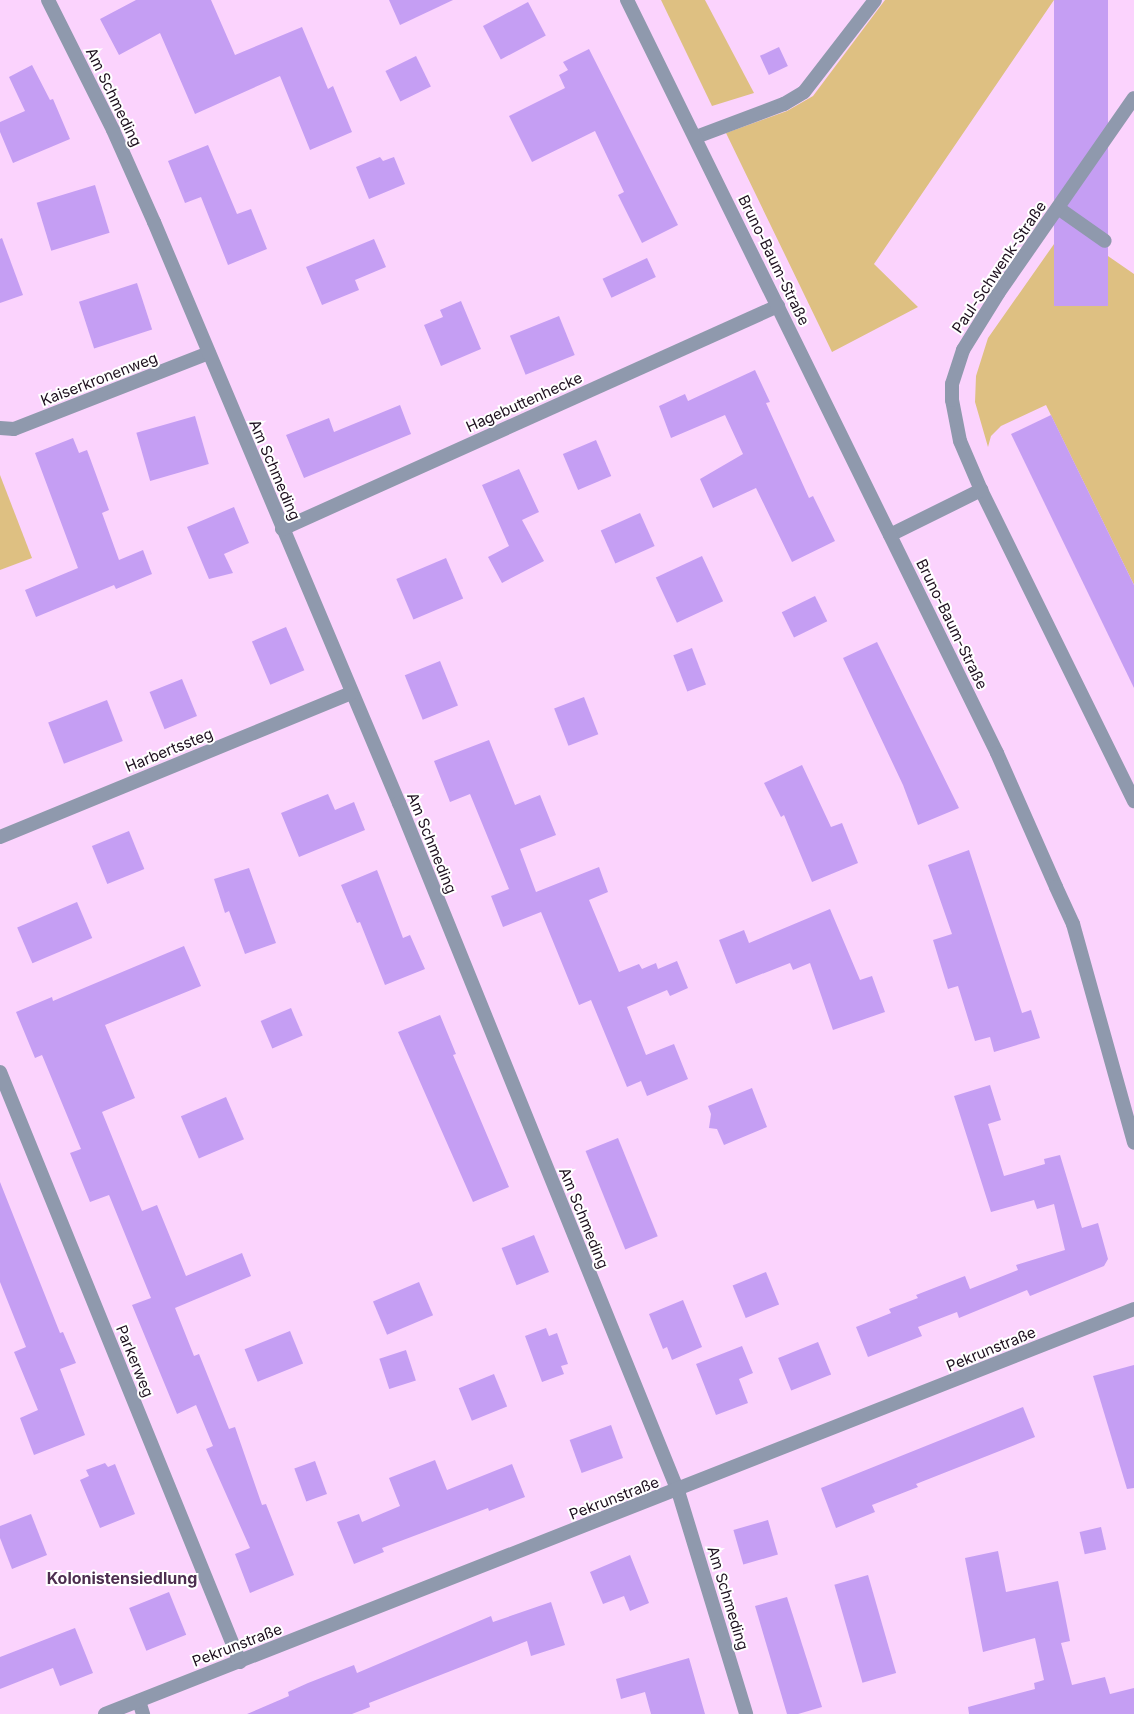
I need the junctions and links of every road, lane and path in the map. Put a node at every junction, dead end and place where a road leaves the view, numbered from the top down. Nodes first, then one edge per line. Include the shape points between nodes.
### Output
1 (48, 0) edge
2 (627, 0) edge
3 (875, 0) edge
4 (1134, 98) edge
5 (696, 138) junction
6 (1058, 208) junction
7 (1105, 241) dead end
8 (778, 306) junction
9 (209, 354) junction
10 (0, 428) edge
11 (981, 490) junction
12 (282, 529) junction
13 (890, 535) junction
14 (351, 693) junction
15 (1134, 801) edge
16 (0, 837) edge
17 (0, 1072) edge
18 (1134, 1143) edge
19 (1134, 1309) edge
20 (678, 1491) junction
21 (240, 1662) junction
22 (141, 1708) edge
23 (105, 1714) edge
24 (746, 1714) edge

1 - 9 street, Am Schmeding via 113,130
2 - 5 street, Bruno-Baum-Straße
3 - 5 street via 804,92 784,104
4 - 6 street, Paul-Schwenk-Straße
5 - 8 street, Bruno-Baum-Straße
6 - 7 street
6 - 11 street, Paul-Schwenk-Straße via 963,350 952,384 960,441
8 - 12 street, Hagebuttenhecke
8 - 13 street, Bruno-Baum-Straße
9 - 10 street, Kaiserkronenweg via 14,429
9 - 12 street, Am Schmeding
11 - 13 street
11 - 15 street
12 - 14 street, Am Schmeding
13 - 18 street, Bruno-Baum-Straße via 997,753 1072,924
14 - 16 street, Harbertssteg
14 - 20 street, Am Schmeding
17 - 21 street, Parkerweg
19 - 20 street, Pekrunstraße
20 - 21 street, Pekrunstraße
20 - 24 street, Am Schmeding
21 - 22 street, Pekrunstraße
22 - 23 street, Pekrunstraße

